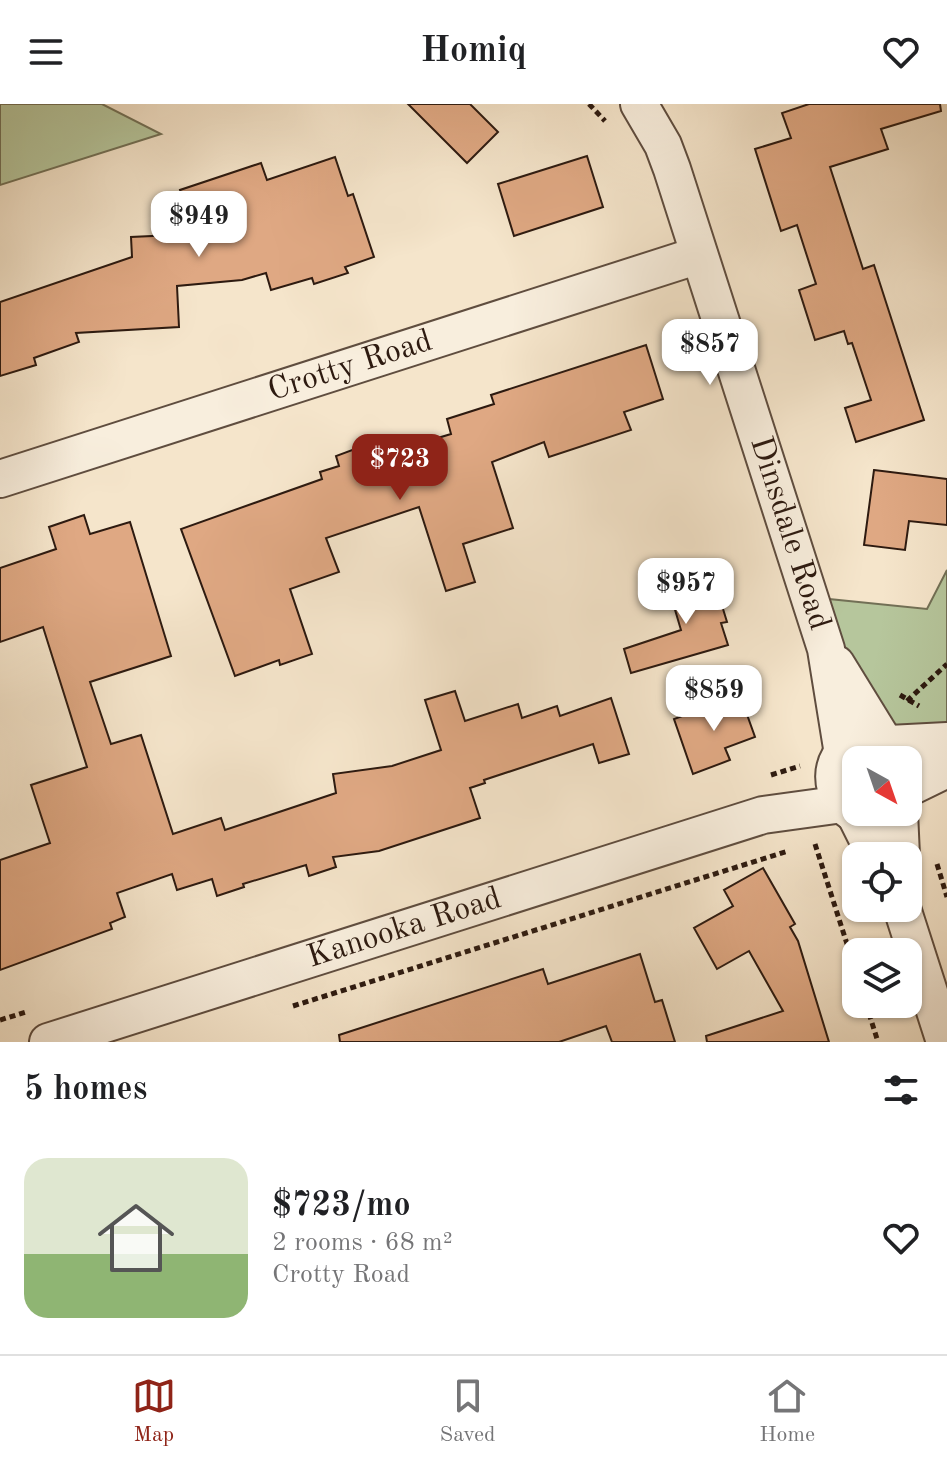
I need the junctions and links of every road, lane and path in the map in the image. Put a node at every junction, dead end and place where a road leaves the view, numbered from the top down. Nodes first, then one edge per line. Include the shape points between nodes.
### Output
1 (589, 104) edge
2 (639, 104) edge
3 (613, 130) dead end
4 (699, 255) junction
5 (0, 479) edge
6 (826, 649) junction
7 (947, 664) edge
8 (904, 709) dead end
9 (947, 741) edge
10 (881, 746) edge
11 (922, 760) edge
12 (947, 769) edge
13 (922, 773) edge
14 (842, 779) edge
15 (842, 787) edge
16 (827, 838) dead end
17 (815, 842) junction
18 (907, 922) edge
19 (845, 938) edge
20 (284, 1009) dead end
21 (870, 1018) edge
22 (48, 1042) edge
23 (878, 1042) edge
24 (945, 1042) edge

1 - 3 path
2 - 4 street, Dinsdale Road via 663,145
4 - 5 street, Crotty Road
4 - 6 street, Dinsdale Road
6 - 10 street, Dinsdale Road
6 - 14 street, Dinsdale Road
7 - 8 path via 912,693
9 - 11 street
12 - 13 street
15 - 22 street, Kanooka Road
16 - 17 path
17 - 19 path
17 - 20 path
18 - 24 street
21 - 23 path

